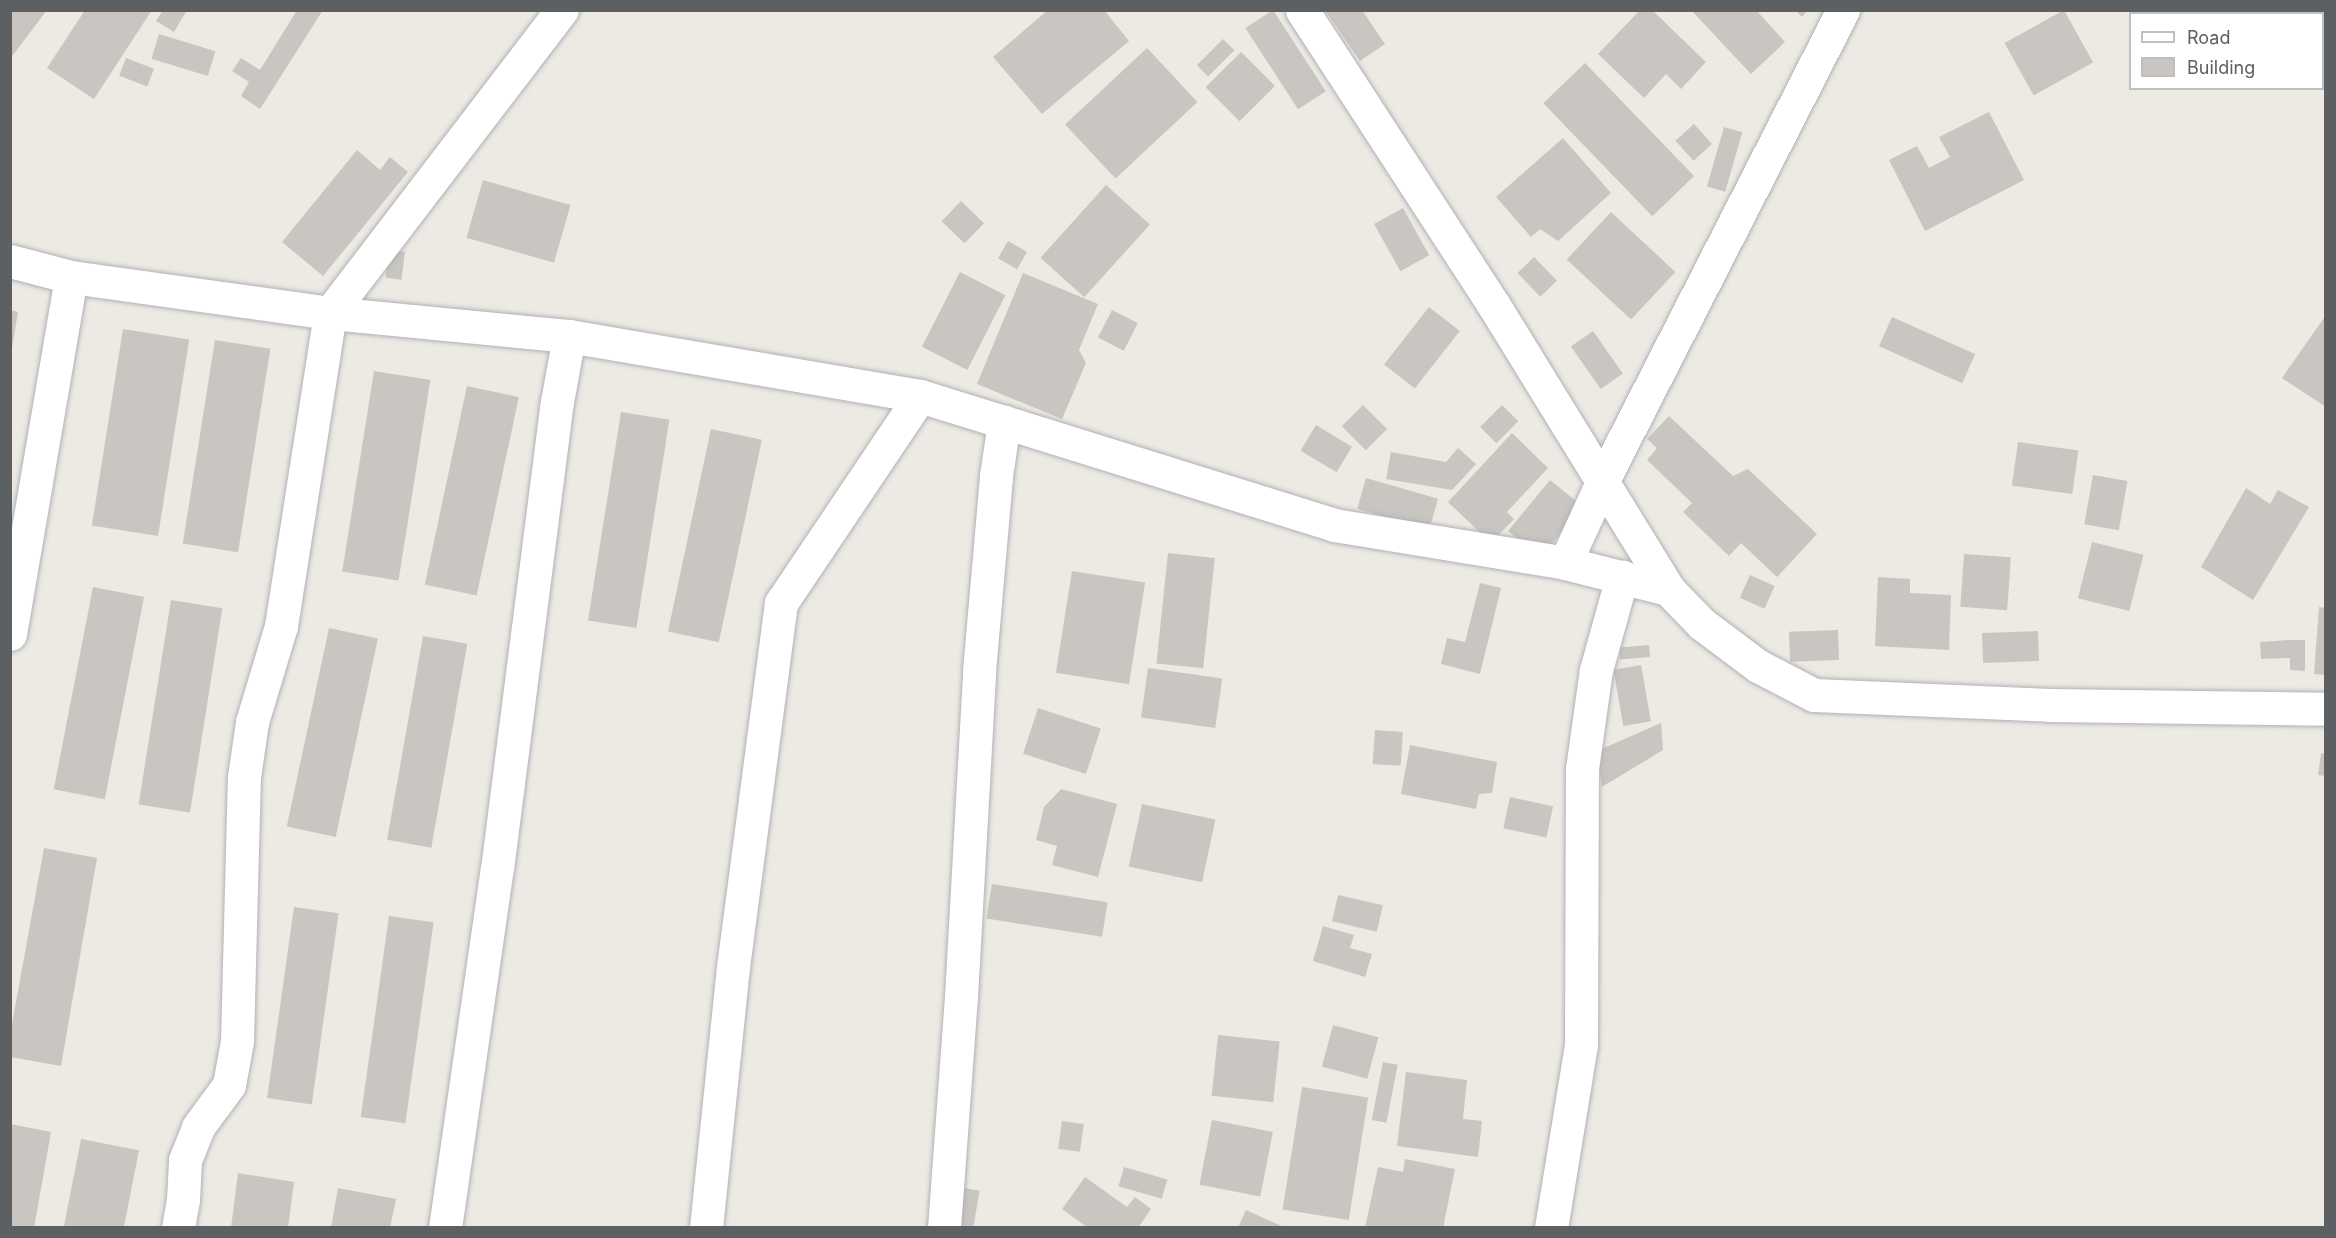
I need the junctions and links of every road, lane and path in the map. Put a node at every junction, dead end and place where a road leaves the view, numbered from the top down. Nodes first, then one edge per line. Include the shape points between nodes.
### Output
1 (562, 10) edge
2 (1302, 10) edge
3 (1844, 10) edge
4 (10, 261) edge
5 (71, 277) junction
6 (330, 312) junction
7 (568, 336) junction
8 (920, 396) junction
9 (1004, 422) junction
10 (1603, 480) junction
11 (1565, 562) junction
12 (1622, 577) junction
13 (1668, 589) junction
14 (10, 634) edge
15 (2325, 710) edge
16 (178, 1227) edge
17 (445, 1227) edge
18 (706, 1227) edge
19 (944, 1227) edge
20 (1551, 1227) edge

1 - 6 street
2 - 10 street
3 - 10 street
4 - 5 street
5 - 6 street
5 - 14 street
6 - 7 street
6 - 16 street via 281,626 252,722 244,777 237,1041 229,1085 198,1126 185,1160
7 - 8 street
7 - 17 street
8 - 9 street
8 - 18 street via 781,603 733,967
9 - 11 street via 1334,525
9 - 19 street via 979,671
10 - 11 street
10 - 13 street
11 - 12 street
12 - 13 street
12 - 20 street via 1596,670 1582,769 1581,1045
13 - 15 street via 1702,624 1758,666 1814,695 2050,705

